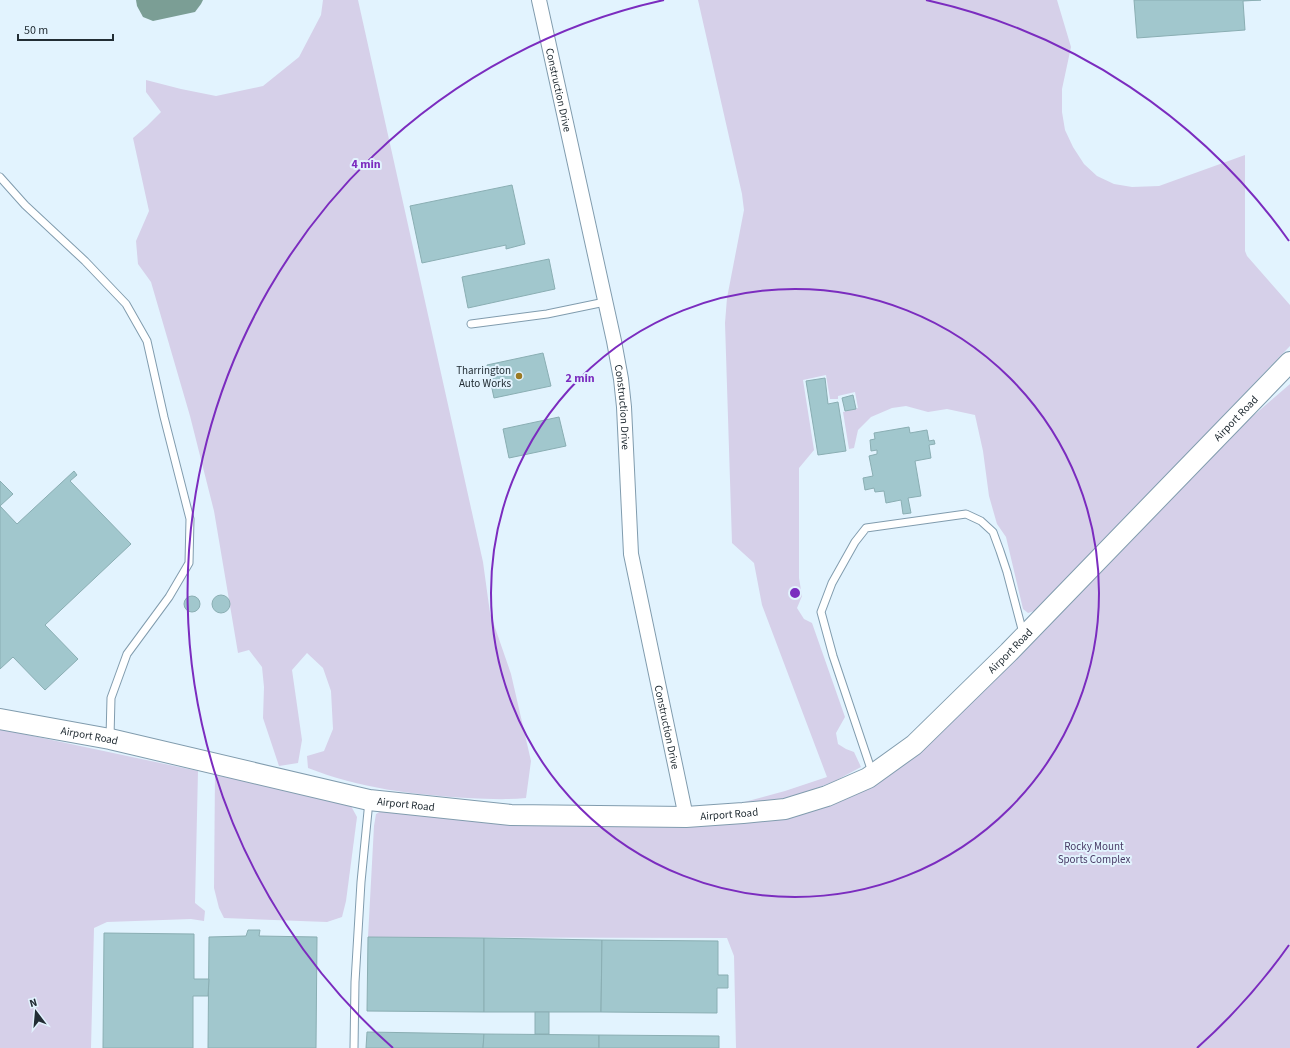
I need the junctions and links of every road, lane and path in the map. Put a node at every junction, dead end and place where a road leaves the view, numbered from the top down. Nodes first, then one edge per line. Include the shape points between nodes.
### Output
1 (539, 0) edge
2 (0, 177) edge
3 (605, 302) junction
4 (471, 324) dead end
5 (1290, 362) edge
6 (1024, 636) junction
7 (0, 719) edge
8 (110, 739) junction
9 (872, 774) junction
10 (369, 800) junction
11 (686, 817) junction
12 (354, 1048) edge

1 - 3 street, Construction Drive
2 - 8 lane via 126,304 147,341 190,519 189,563 169,597 127,654 111,698
3 - 4 lane via 547,314
3 - 11 street, Construction Drive via 622,386 631,554
5 - 6 main road, Airport Road
6 - 9 main road, Airport Road via 914,745
6 - 9 lane via 993,532 981,521 966,514 866,528 832,583 821,612
7 - 8 main road, Airport Road
8 - 10 main road, Airport Road
9 - 11 main road, Airport Road via 827,796 785,809
10 - 11 main road, Airport Road via 511,815
10 - 12 lane via 356,959

